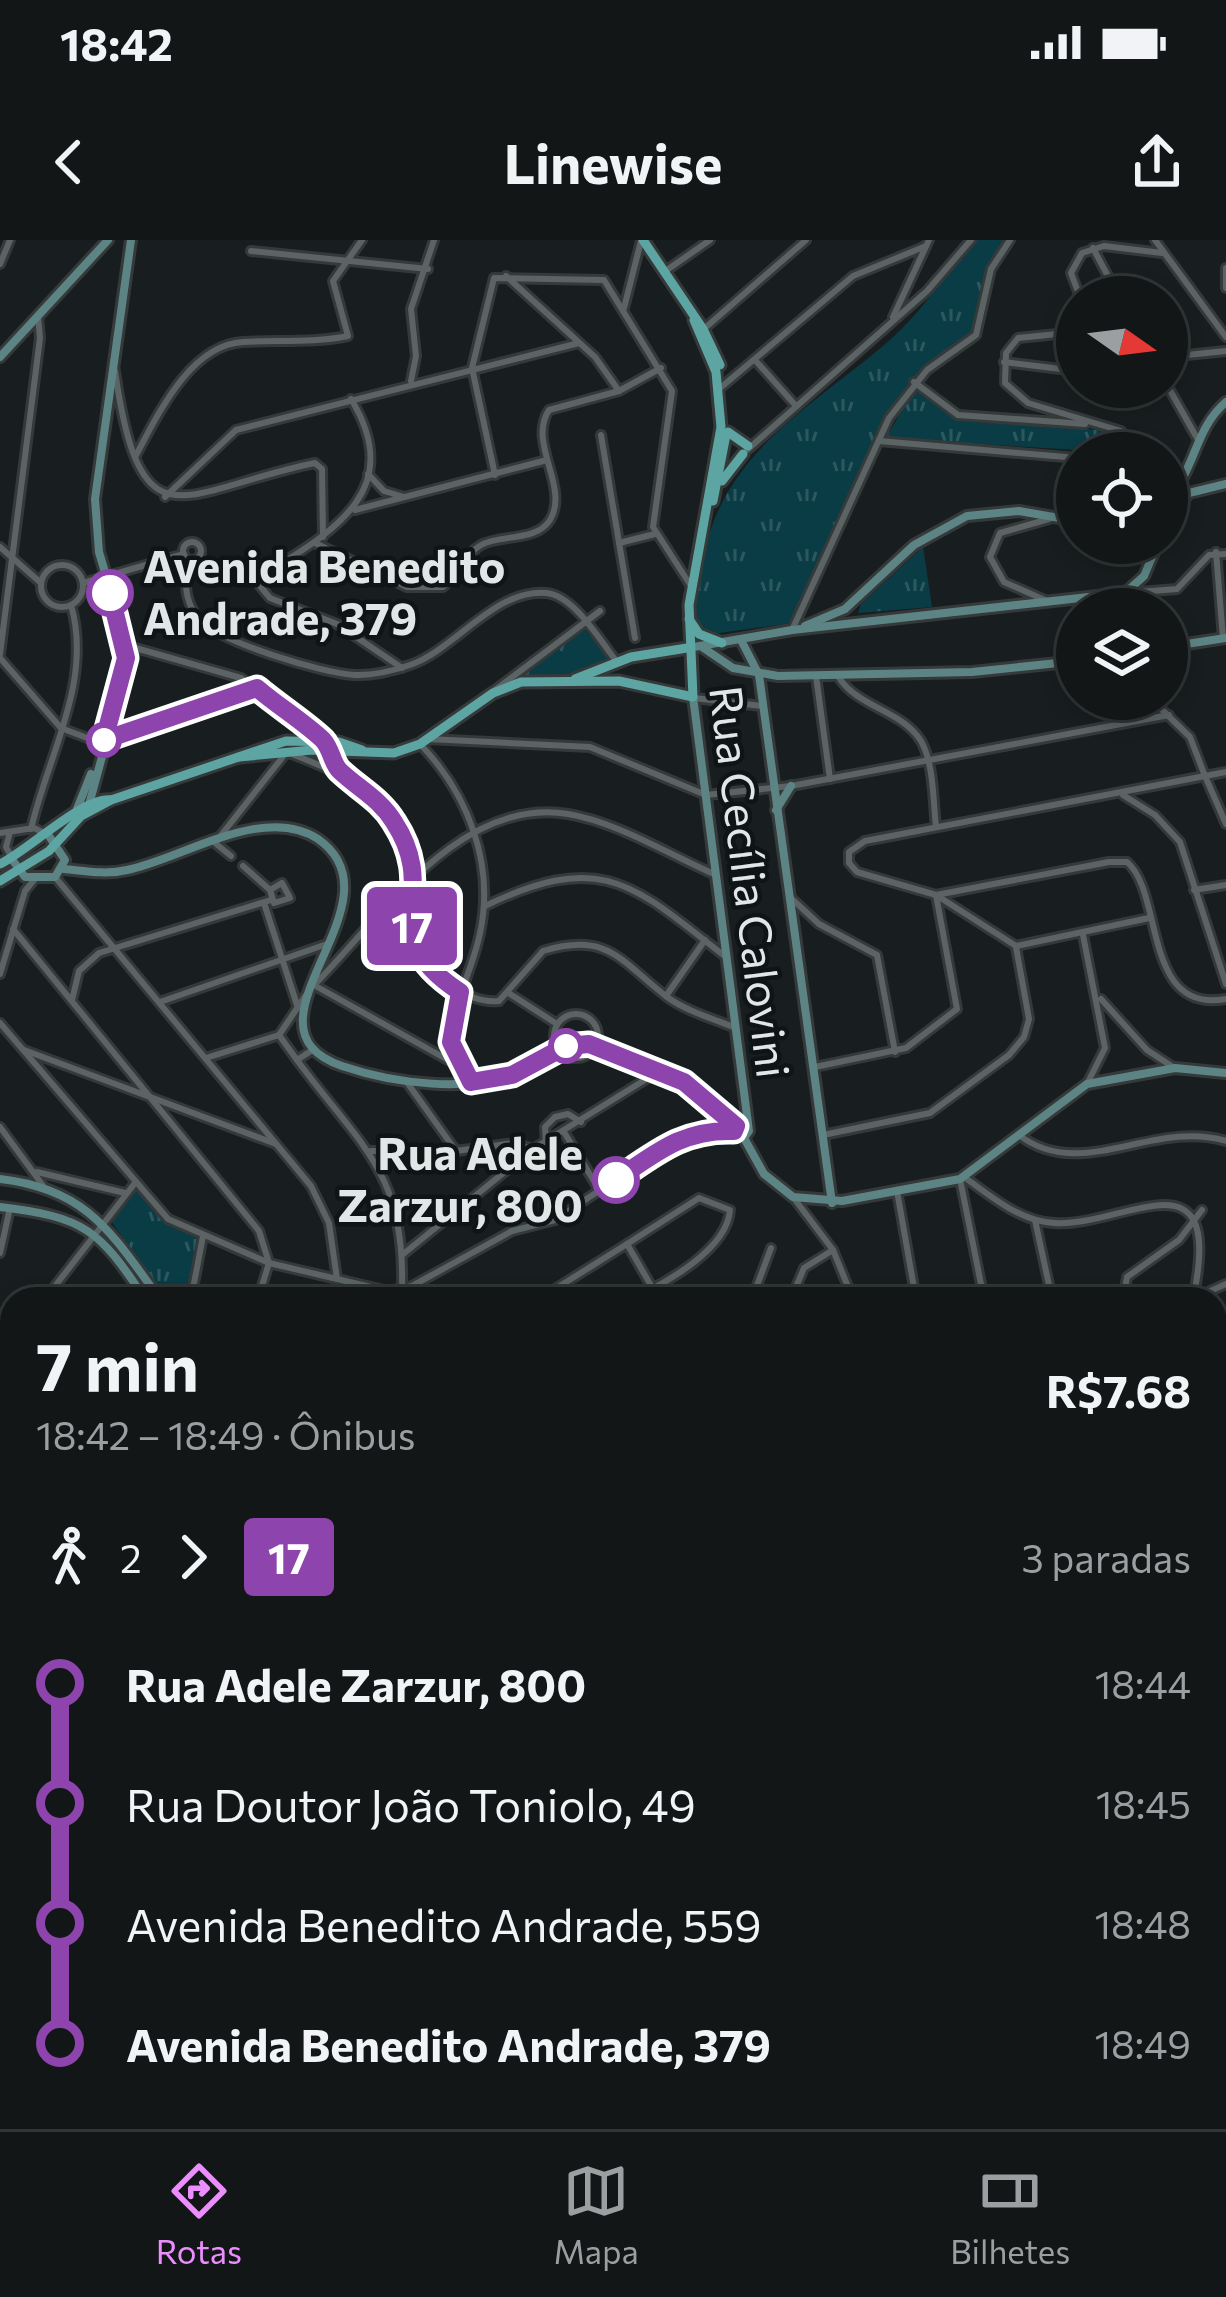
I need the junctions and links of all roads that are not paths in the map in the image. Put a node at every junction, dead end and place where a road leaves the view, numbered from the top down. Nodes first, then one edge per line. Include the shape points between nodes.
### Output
1 (10, 240) edge
2 (127, 240) edge
3 (362, 240) edge
4 (434, 240) edge
5 (642, 240) edge
6 (710, 240) edge
7 (806, 240) edge
8 (971, 240) edge
9 (1010, 240) edge
10 (1154, 240) edge
11 (106, 242) edge
12 (927, 243) edge
13 (1093, 248) junction
14 (251, 251) dead end
15 (1162, 253) junction
16 (125, 256) junction
17 (346, 260) junction
18 (0, 264) edge
19 (428, 268) junction
20 (1226, 268) edge
21 (664, 272) junction
22 (506, 276) junction
23 (1074, 276) edge
24 (1108, 276) edge
25 (913, 279) junction
26 (1226, 288) edge
27 (927, 291) junction
28 (624, 308) junction
29 (38, 316) junction
30 (892, 320) junction
31 (698, 328) junction
32 (1056, 332) edge
33 (1226, 338) edge
34 (579, 343) junction
35 (113, 344) junction
36 (1226, 351) edge
37 (1188, 355) edge
38 (416, 356) junction
39 (0, 357) edge
40 (755, 360) junction
41 (1004, 362) junction
42 (472, 368) junction
43 (661, 368) junction
44 (1056, 368) edge
45 (433, 377) junction
46 (914, 382) junction
47 (410, 383) junction
48 (722, 387) junction
49 (619, 391) junction
50 (351, 399) junction
51 (1226, 402) edge
52 (796, 406) junction
53 (1180, 408) edge
54 (1098, 425) junction
55 (726, 429) junction
56 (1119, 432) edge
57 (601, 435) dead end
58 (1197, 438) junction
59 (879, 441) junction
60 (748, 448) junction
61 (721, 452) junction
62 (1056, 456) edge
63 (135, 457) junction
64 (1192, 458) junction
65 (547, 460) junction
66 (1188, 467) edge
67 (368, 474) junction
68 (495, 475) junction
69 (719, 485) junction
70 (1221, 485) edge
71 (1188, 494) edge
72 (165, 497) junction
73 (407, 498) junction
74 (355, 511) junction
75 (1056, 517) edge
76 (1056, 519) edge
77 (704, 523) junction
78 (655, 534) junction
79 (319, 540) junction
80 (620, 543) junction
81 (0, 547) edge
82 (1216, 552) junction
83 (1226, 554) edge
84 (13, 563) junction
85 (1148, 564) edge
86 (105, 576) junction
87 (40, 583) junction
88 (82, 583) junction
89 (1139, 584) junction
90 (691, 586) junction
91 (1133, 588) edge
92 (1147, 588) edge
93 (1176, 588) edge
94 (808, 602) junction
95 (1056, 602) edge
96 (1051, 603) junction
97 (71, 605) junction
98 (848, 607) junction
99 (600, 611) dead end
100 (688, 614) junction
101 (814, 621) junction
102 (584, 623) junction
103 (853, 624) junction
104 (796, 630) junction
105 (758, 636) junction
106 (634, 638) dead end
107 (1225, 639) edge
108 (741, 640) junction
109 (722, 643) junction
110 (1188, 644) edge
111 (124, 645) junction
112 (701, 646) junction
113 (681, 649) junction
114 (752, 651) junction
115 (0, 656) edge
116 (631, 657) junction
117 (617, 662) junction
118 (1056, 663) edge
119 (402, 668) junction
120 (837, 674) junction
121 (759, 675) junction
122 (816, 675) junction
123 (570, 681) junction
124 (632, 683) junction
125 (257, 688) junction
126 (493, 693) junction
127 (693, 698) junction
128 (762, 706) junction
129 (1140, 720) edge
130 (1172, 720) edge
131 (299, 724) junction
132 (449, 724) junction
133 (61, 728) junction
134 (291, 740) junction
135 (424, 741) junction
136 (460, 741) junction
137 (104, 742) junction
138 (326, 746) junction
139 (289, 754) junction
140 (239, 757) junction
141 (927, 758) junction
142 (95, 767) junction
143 (335, 768) junction
144 (1226, 772) edge
145 (1204, 776) junction
146 (830, 779) junction
147 (791, 786) junction
148 (772, 790) junction
149 (1120, 793) junction
150 (706, 795) junction
151 (84, 807) junction
152 (775, 811) junction
153 (1225, 820) edge
154 (936, 826) junction
155 (31, 829) junction
156 (10, 832) junction
157 (476, 834) junction
158 (53, 839) junction
159 (215, 843) junction
160 (4, 845) edge
161 (231, 856) dead end
162 (0, 864) edge
163 (243, 866) dead end
164 (64, 869) junction
165 (18, 871) junction
166 (714, 874) junction
167 (55, 877) junction
168 (415, 877) junction
169 (34, 880) junction
170 (0, 881) edge
171 (1226, 885) edge
172 (270, 890) junction
173 (1195, 890) junction
174 (25, 891) junction
175 (786, 892) junction
176 (936, 896) junction
177 (267, 901) junction
178 (484, 906) junction
179 (1148, 918) junction
180 (13, 929) junction
181 (1083, 935) junction
182 (705, 940) junction
183 (328, 944) junction
184 (1016, 946) junction
185 (115, 948) junction
186 (726, 957) junction
187 (320, 961) junction
188 (281, 962) junction
189 (326, 973) junction
190 (0, 974) edge
191 (312, 984) junction
192 (1226, 984) edge
193 (460, 992) junction
194 (510, 994) junction
195 (666, 996) junction
196 (1098, 996) junction
197 (304, 997) junction
198 (340, 997) junction
199 (1226, 999) edge
200 (72, 1000) junction
201 (160, 1002) junction
202 (298, 1008) junction
203 (0, 1023) edge
204 (557, 1024) junction
205 (736, 1028) junction
206 (279, 1035) junction
207 (597, 1046) junction
208 (314, 1048) junction
209 (22, 1049) junction
210 (559, 1051) junction
211 (895, 1052) junction
212 (206, 1058) junction
213 (297, 1060) junction
214 (460, 1066) junction
215 (811, 1067) junction
216 (1175, 1068) junction
217 (661, 1070) junction
218 (1226, 1072) edge
219 (406, 1081) junction
220 (471, 1082) junction
221 (1087, 1084) junction
222 (152, 1099) junction
223 (581, 1122) junction
224 (0, 1127) edge
225 (738, 1127) junction
226 (563, 1132) junction
227 (1019, 1135) junction
228 (820, 1136) junction
229 (1226, 1141) edge
230 (546, 1142) junction
231 (279, 1145) junction
232 (533, 1149) junction
233 (371, 1150) junction
234 (456, 1151) junction
235 (38, 1172) junction
236 (962, 1178) junction
237 (0, 1179) edge
238 (25, 1182) junction
239 (135, 1183) junction
240 (44, 1187) junction
241 (599, 1191) junction
242 (897, 1191) junction
243 (125, 1192) junction
244 (793, 1198) junction
245 (832, 1203) junction
246 (5, 1207) edge
247 (1202, 1210) junction
248 (1210, 1216) dead end
249 (1035, 1220) junction
250 (106, 1222) junction
251 (97, 1234) junction
252 (203, 1236) junction
253 (627, 1244) junction
254 (771, 1248) dead end
255 (833, 1250) junction
256 (0, 1253) edge
257 (402, 1255) junction
258 (268, 1263) junction
259 (1210, 1269) dead end
260 (337, 1279) junction
261 (55, 1287) edge
262 (136, 1287) edge
263 (152, 1287) edge
264 (193, 1287) edge
265 (262, 1287) edge
266 (362, 1287) edge
267 (402, 1287) edge
268 (408, 1287) edge
269 (558, 1287) edge
270 (656, 1287) joint
271 (756, 1287) edge
272 (796, 1287) edge
273 (848, 1287) edge
274 (914, 1287) edge
275 (982, 1287) edge
276 (1049, 1287) edge
277 (1125, 1287) edge
278 (1200, 1287) edge

1 - 18 street
2 - 16 street
3 - 17 street
4 - 19 street
5 - 21 main road
5 - 28 street
6 - 21 street
7 - 31 street
8 - 27 street
9 - 46 street via 991,269 976,335
10 - 15 street
11 - 16 street
11 - 29 street
12 - 25 street
12 - 40 street via 853,276
13 - 15 street
13 - 23 street via 1071,267
13 - 24 street
14 - 17 street
15 - 33 street
16 - 35 street
17 - 19 street
17 - 63 street via 333,291 348,336 219,349 182,380
19 - 38 street via 411,309
20 - 26 street
21 - 31 main road
22 - 28 street via 600,278
22 - 34 street
22 - 42 street via 492,283
25 - 27 street
25 - 30 street
27 - 30 street
28 - 43 street
29 - 39 street
29 - 84 street
30 - 52 street
31 - 48 main road
32 - 41 street via 1028,333
34 - 42 street
34 - 49 street
35 - 63 street
35 - 86 street via 96,472
36 - 37 street
38 - 45 street
38 - 47 street
40 - 48 street
40 - 52 street
41 - 44 street
41 - 54 street via 1005,383 1016,396
42 - 45 street
42 - 68 street
43 - 49 street
43 - 78 street via 674,408
45 - 47 street
46 - 54 street via 958,415
46 - 59 street
47 - 50 street
48 - 55 main road
48 - 61 main road
49 - 65 street via 549,410 542,428
50 - 67 street via 370,442
50 - 72 street via 236,430
51 - 58 street
52 - 60 street
53 - 58 street
54 - 56 street
55 - 60 main road
55 - 61 main road
57 - 80 street
58 - 64 street
59 - 62 street
59 - 94 street
60 - 61 street
60 - 61 street
60 - 69 main road
61 - 69 main road
61 - 77 main road
63 - 72 street via 148,486
64 - 66 street
64 - 70 street via 1197,478
65 - 68 street
65 - 79 street via 554,500 547,524 479,546 442,587 407,587
67 - 73 street via 384,491
67 - 74 street
68 - 73 street
69 - 77 main road
70 - 71 street
72 - 79 street via 203,495 315,463 322,469
73 - 74 street
74 - 79 street
75 - 98 street via 967,516 914,545
76 - 96 street via 1000,533 991,549 1004,581
77 - 90 main road, Rua Cecília Calovini
78 - 80 street
78 - 90 street
79 - 119 street via 263,575 262,591 361,637
80 - 106 street
81 - 84 street
82 - 83 street
82 - 93 street
82 - 107 street
84 - 87 street
84 - 115 street
85 - 89 street
86 - 88 street
86 - 111 street
86 - 119 street via 186,556 188,598 213,630 329,671
87 - 88 street via 62,565
87 - 97 street via 49,603
88 - 97 street
89 - 91 street
89 - 92 street
90 - 100 main road, Rua Cecília Calovini
94 - 101 street
94 - 104 street
95 - 96 street
96 - 103 street
97 - 133 street via 81,656
98 - 101 street
98 - 103 street
99 - 102 street
100 - 109 main road via 699,634
100 - 113 main road, Rua Cecília Calovini
101 - 104 street
102 - 117 street
102 - 119 street via 560,596 530,593
102 - 126 street
103 - 104 street
104 - 105 street
105 - 108 street
105 - 114 street
107 - 110 street
108 - 109 street
108 - 114 street
109 - 112 street
111 - 125 street
111 - 137 street via 125,672
112 - 113 street
112 - 121 street
113 - 116 main road
113 - 127 main road, Rua Cecília Calovini
114 - 121 street
115 - 133 street
116 - 117 main road
116 - 124 main road via 624,670
117 - 123 main road
118 - 120 street
120 - 122 street
120 - 141 street via 844,688 915,733
121 - 122 street
121 - 128 street
122 - 146 street
123 - 124 main road
123 - 126 main road via 521,682
124 - 127 main road
125 - 131 street
125 - 137 street
126 - 132 main road
127 - 128 street
127 - 150 street, Rua Cecília Calovini
128 - 148 street
129 - 141 street
130 - 145 street via 1195,745
131 - 134 street
131 - 138 street
132 - 135 main road
132 - 136 street
133 - 137 street
133 - 155 street
134 - 138 main road
134 - 139 main road
134 - 140 main road
135 - 136 street
135 - 138 main road via 394,753
135 - 157 street
136 - 150 street via 590,747
137 - 142 street
138 - 139 main road
138 - 143 street
139 - 140 main road
139 - 143 street
139 - 159 street
140 - 151 main road
141 - 146 street
141 - 154 street
142 - 151 street
142 - 151 street
143 - 168 street via 396,824
144 - 145 street
145 - 149 street
145 - 153 street
146 - 147 street
147 - 148 street
147 - 152 street
148 - 150 street
148 - 152 street
149 - 154 street
149 - 173 street via 1171,829
150 - 166 street, Rua Cecília Calovini
151 - 158 main road
152 - 175 street
154 - 176 street via 865,841 848,858 864,874
155 - 156 street
155 - 158 street
156 - 160 street
156 - 160 street
157 - 166 street via 536,814 570,814
157 - 168 street
157 - 178 street
158 - 160 main road
158 - 164 street
158 - 165 main road
159 - 161 street
159 - 164 street via 122,872
159 - 183 street via 280,826 323,843 346,882
160 - 162 main road
160 - 165 street
163 - 172 street
164 - 167 street
165 - 169 street
165 - 170 main road
165 - 174 street
166 - 186 street, Rua Cecília Calovini
167 - 169 street
167 - 185 street
168 - 189 street
168 - 193 street via 413,948
169 - 174 street
171 - 173 street
172 - 177 street
172 - 177 street via 283,883 291,894 285,904
173 - 192 street
174 - 180 street
175 - 211 street via 819,924 878,955
175 - 215 street
176 - 179 street via 1123,860 1138,873
176 - 184 street
176 - 211 street via 957,1010
177 - 185 street
177 - 188 street
178 - 182 street via 541,882 594,878 658,901
178 - 193 street
179 - 181 street
179 - 199 street via 1180,985 1206,1000
180 - 190 street
180 - 200 street
181 - 184 street
181 - 196 street
182 - 186 street
182 - 195 street
183 - 187 street
183 - 188 street
184 - 228 street via 1029,1019 1009,1055 930,1112
185 - 200 street via 88,960
185 - 201 street
186 - 205 street, Rua Cecília Calovini
187 - 189 street
187 - 191 street
188 - 201 street
188 - 202 street
189 - 191 street
189 - 198 street
191 - 197 street
191 - 198 street
193 - 194 street via 491,1002
193 - 214 street via 450,1029
194 - 195 street via 543,951 587,944 618,954
194 - 204 street
195 - 205 street
196 - 216 street
196 - 221 street via 1105,1048
197 - 202 street
197 - 208 street
198 - 214 street
200 - 222 street
201 - 212 street
202 - 206 street
203 - 209 street
204 - 207 street via 586,1016 598,1029
204 - 210 street
205 - 225 street, Rua Cecília Calovini
206 - 212 street
206 - 213 street
207 - 210 street
207 - 210 street via 579,1059
207 - 217 street
208 - 213 street
208 - 219 street via 345,1067
209 - 222 street
209 - 239 street
210 - 220 street via 512,1075
211 - 215 street
212 - 231 street
213 - 233 street
214 - 220 street
215 - 228 street
216 - 218 street
216 - 221 street
217 - 223 street
217 - 225 street
219 - 220 street
219 - 234 street
221 - 227 street
222 - 231 street
222 - 258 street via 244,1208
223 - 226 street
223 - 230 street via 555,1117 545,1127
224 - 235 street
225 - 241 street via 678,1138
225 - 244 street, Rua Cecília Calovini via 764,1174
226 - 230 street
226 - 241 street
227 - 229 street via 1060,1156 1163,1136
227 - 236 street
228 - 245 street
230 - 232 street
231 - 260 street via 323,1206
232 - 234 street via 514,1143
232 - 257 street
233 - 234 street
233 - 257 street via 395,1205
235 - 238 street
235 - 240 street
235 - 243 street
236 - 242 street
236 - 249 street
236 - 275 street
237 - 238 street
238 - 240 street
239 - 243 street
239 - 252 street via 168,1219
240 - 250 street
241 - 268 street via 555,1220 512,1231
242 - 245 street
242 - 274 street
243 - 250 street
244 - 245 street
244 - 255 street
246 - 251 street via 65,1216
246 - 256 street
247 - 248 street
247 - 249 street via 1158,1203 1069,1223
247 - 277 street
249 - 276 street
250 - 251 street
250 - 263 street
251 - 261 street
251 - 262 street
252 - 258 street
252 - 264 street
253 - 269 street
253 - 270 street
253 - 270 street via 699,1198 728,1207 730,1218 703,1253
254 - 271 street
255 - 272 street via 804,1268
255 - 273 street
257 - 267 street
258 - 260 street
258 - 265 street
259 - 278 street
260 - 266 street

